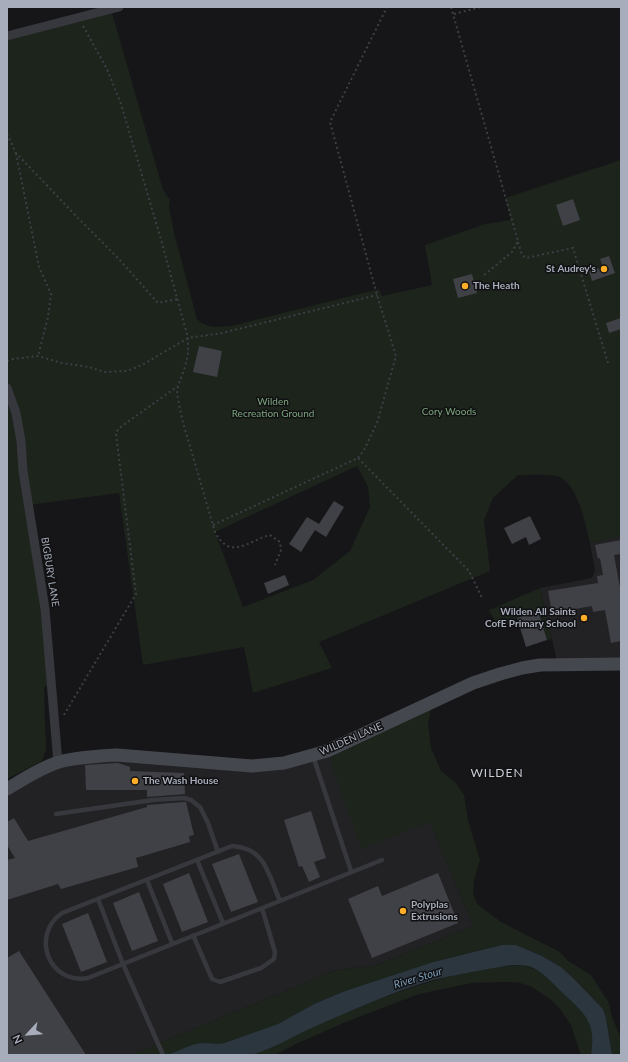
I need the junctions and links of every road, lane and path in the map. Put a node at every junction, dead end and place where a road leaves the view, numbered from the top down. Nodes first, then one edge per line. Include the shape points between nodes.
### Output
1 (119, 7) edge
2 (387, 7) edge
3 (451, 7) edge
4 (481, 7) edge
5 (454, 14) junction
6 (78, 17) junction
7 (7, 36) edge
8 (7, 134) edge
9 (16, 153) junction
10 (518, 241) junction
11 (482, 276) dead end
12 (376, 295) junction
13 (177, 298) junction
14 (188, 338) junction
15 (38, 356) junction
16 (7, 361) edge
17 (608, 363) dead end
18 (178, 386) junction
19 (7, 388) edge
20 (358, 458) junction
21 (213, 525) junction
22 (275, 565) dead end
23 (482, 598) dead end
24 (621, 664) edge
25 (56, 730) junction
26 (313, 756) junction
27 (58, 762) junction
28 (7, 789) edge
29 (56, 814) dead end
30 (218, 852) junction
31 (197, 860) junction
32 (382, 860) dead end
33 (352, 871) junction
34 (147, 880) junction
35 (98, 899) junction
36 (280, 901) junction
37 (262, 908) junction
38 (223, 923) junction
39 (193, 935) junction
40 (172, 943) junction
41 (123, 964) junction
42 (163, 1055) edge

1 - 6 street
2 - 12 path via 330,122
3 - 5 path
4 - 5 path
5 - 10 path
6 - 7 street
6 - 13 path via 107,68 121,104
8 - 9 path
9 - 13 path via 158,303
9 - 15 path via 39,267 51,294
10 - 11 path via 512,252
10 - 17 path via 522,255 526,258 573,248
12 - 14 path via 222,333
12 - 20 path via 396,356 377,423
13 - 14 path
14 - 15 path via 127,371 104,372
14 - 18 path via 186,367
15 - 16 path
18 - 21 path via 182,419
18 - 25 path via 118,429 116,434 136,594
19 - 25 street, BIGBURY LANE via 16,413 21,441 23,471 45,609
20 - 21 path
20 - 23 path via 469,571
21 - 22 path via 219,540 230,547 270,535 274,537 280,542 281,550
24 - 26 street, WILDEN LANE via 540,665 500,674 473,683 348,743
25 - 27 street, BIGBURY LANE
26 - 27 street, WILDEN LANE via 258,766 117,755
26 - 33 lane
27 - 28 street, WILDEN LANE
29 - 30 lane via 184,798 200,807
30 - 31 lane
30 - 36 lane via 232,846 254,851 263,860
31 - 34 lane
31 - 38 lane
32 - 33 lane
33 - 36 lane
34 - 35 lane
34 - 40 lane
35 - 41 lane
35 - 41 lane via 62,913 53,920 46,935 48,955 57,970 72,979 88,978
36 - 37 lane
37 - 38 lane
37 - 39 lane via 275,952 274,959 261,968 220,982 212,978
38 - 39 lane
39 - 40 lane
40 - 41 lane
41 - 42 lane

